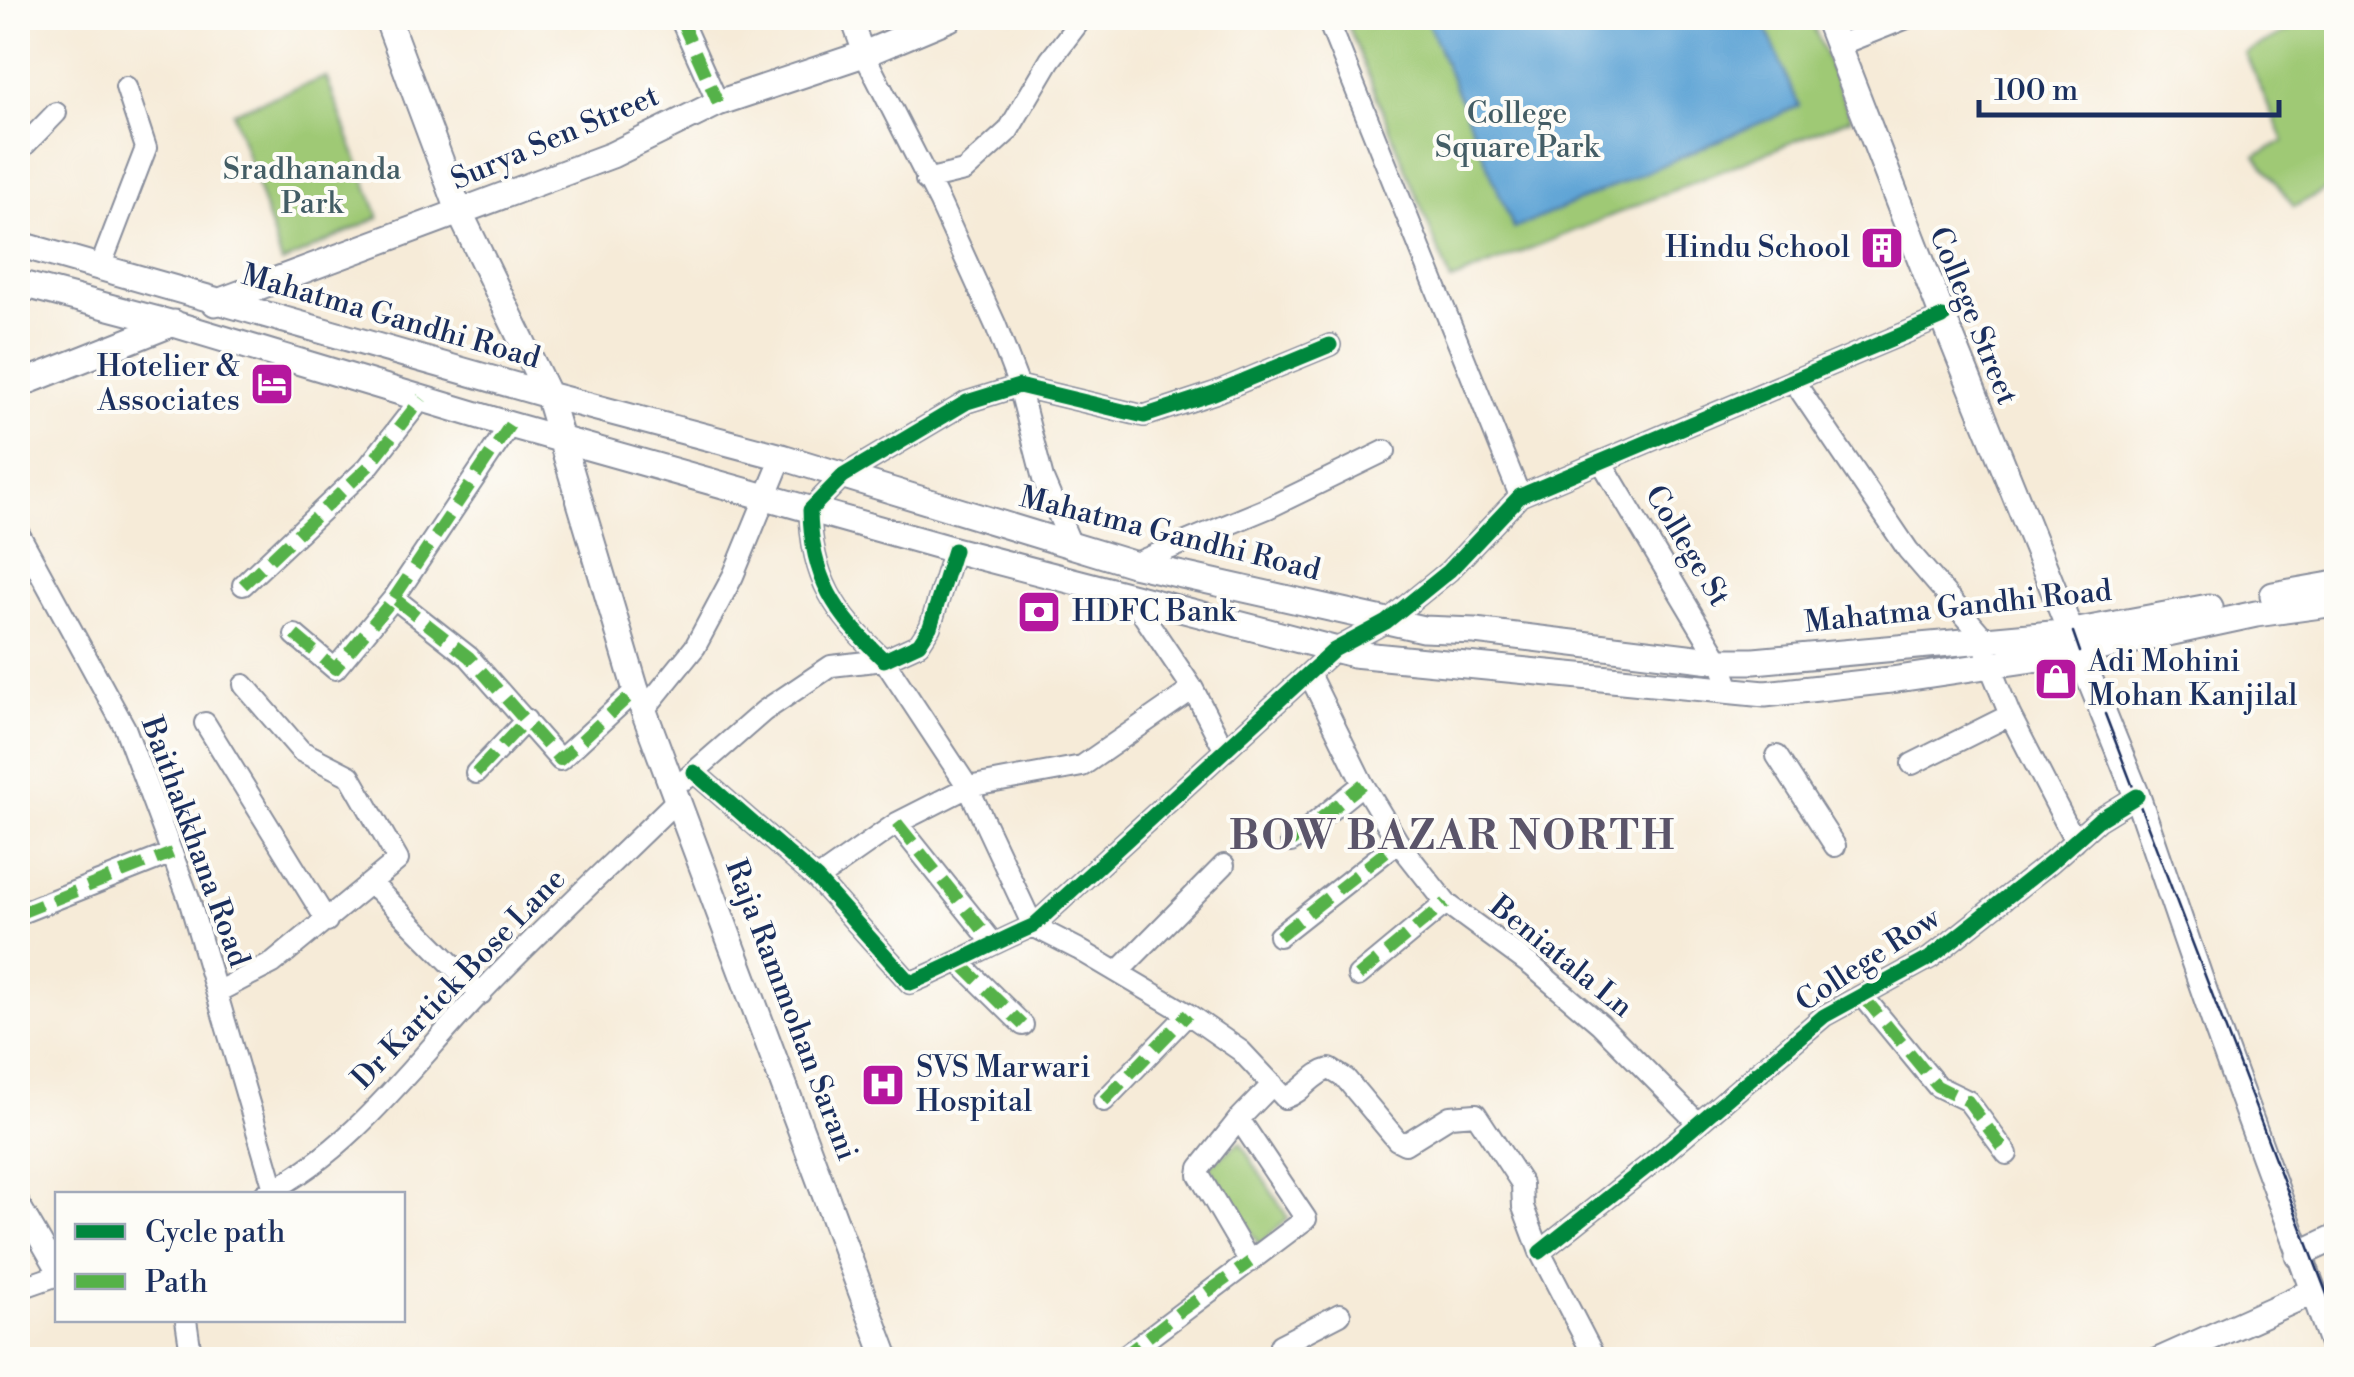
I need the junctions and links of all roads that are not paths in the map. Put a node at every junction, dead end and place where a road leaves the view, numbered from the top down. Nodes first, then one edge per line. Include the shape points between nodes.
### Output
1 (388, 18) edge
2 (680, 18) edge
3 (851, 18) edge
4 (945, 18) edge
5 (1082, 18) edge
6 (1327, 18) edge
7 (1827, 18) edge
8 (1907, 18) edge
9 (1839, 45) junction
10 (864, 54) junction
11 (126, 88) dead end
12 (718, 103) junction
13 (56, 113) dead end
14 (18, 152) edge
15 (926, 180) junction
16 (460, 213) junction
17 (18, 244) edge
18 (101, 266) junction
19 (18, 283) edge
20 (218, 302) junction
21 (1942, 317) junction
22 (174, 324) junction
23 (1330, 345) dead end
24 (1793, 380) junction
25 (18, 385) edge
26 (1019, 386) junction
27 (548, 396) junction
28 (422, 398) junction
29 (510, 425) junction
30 (560, 438) junction
31 (1385, 450) dead end
32 (782, 458) junction
33 (1602, 463) junction
34 (843, 476) junction
35 (766, 496) junction
36 (1520, 496) junction
37 (810, 510) junction
38 (18, 532) edge
39 (1072, 547) junction
40 (954, 550) junction
41 (1133, 564) junction
42 (2336, 584) edge
43 (243, 586) dead end
44 (1131, 597) junction
45 (394, 598) junction
46 (2336, 602) edge
47 (1386, 622) junction
48 (295, 635) dead end
49 (2077, 642) junction
50 (1334, 650) junction
51 (1987, 651) junction
52 (884, 660) junction
53 (1720, 660) junction
54 (1309, 674) junction
55 (244, 685) dead end
56 (1193, 690) junction
57 (1731, 692) junction
58 (640, 700) junction
59 (2010, 715) junction
60 (526, 720) junction
61 (205, 723) dead end
62 (1225, 750) junction
63 (1777, 756) dead end
64 (1912, 764) dead end
65 (694, 772) junction
66 (476, 773) dead end
67 (1364, 784) junction
68 (968, 787) junction
69 (676, 794) junction
70 (2137, 796) junction
71 (897, 824) junction
72 (2075, 841) junction
73 (1290, 842) dead end
74 (1398, 842) junction
75 (1835, 846) dead end
76 (172, 853) junction
77 (1224, 865) dead end
78 (817, 879) junction
79 (371, 883) junction
80 (1446, 903) junction
81 (18, 914) edge
82 (327, 921) junction
83 (1033, 926) junction
84 (1280, 936) dead end
85 (993, 943) junction
86 (960, 963) junction
87 (1118, 972) junction
88 (1358, 976) dead end
89 (217, 992) junction
90 (481, 994) junction
91 (1862, 995) junction
92 (1188, 1014) junction
93 (1023, 1024) dead end
94 (1272, 1084) junction
95 (1104, 1101) dead end
96 (1239, 1119) junction
97 (1698, 1123) junction
98 (2007, 1154) dead end
99 (269, 1192) edge
100 (18, 1202) edge
101 (2316, 1246) edge
102 (1540, 1252) junction
103 (1250, 1262) junction
104 (55, 1268) edge
105 (55, 1274) edge
106 (18, 1289) edge
107 (2312, 1292) junction
108 (1340, 1314) dead end
109 (186, 1322) edge
110 (1280, 1344) dead end
111 (2336, 1353) edge
112 (192, 1360) edge
113 (887, 1360) edge
114 (1119, 1360) edge
115 (1596, 1360) edge
116 (2160, 1360) edge

1 - 16 main road, Raja Rammohan Sarani
2 - 12 street
3 - 10 street
4 - 10 main road, Surya Sen Street
5 - 15 street via 1008,131 964,172
6 - 36 street
7 - 9 main road, College Street
8 - 9 street
9 - 21 main road, College Street
10 - 12 main road, Surya Sen Street
10 - 15 street
11 - 18 street via 146,148
12 - 16 main road, Surya Sen Street via 612,155
13 - 14 street
15 - 26 street
16 - 20 main road, Surya Sen Street
16 - 27 main road, Raja Rammohan Sarani
17 - 18 main road, Mahatma Gandhi Road
18 - 20 main road, Mahatma Gandhi Road
19 - 22 main road, Mahatma Gandhi Road
20 - 22 main road, Surya Sen Street
20 - 27 main road, Mahatma Gandhi Road
21 - 24 street
21 - 49 main road, College Street
22 - 25 main road, Surya Sen Street
22 - 28 main road, Mahatma Gandhi Road
23 - 26 street via 1144,416
24 - 33 street
24 - 51 street via 1908,550
26 - 34 street via 968,402
26 - 39 street via 1043,479
27 - 30 main road, Raja Rammohan Sarani
27 - 32 main road, Mahatma Gandhi Road
28 - 29 main road, Mahatma Gandhi Road
28 - 43 street via 368,467
29 - 30 main road, Mahatma Gandhi Road
29 - 45 street
30 - 35 main road, Mahatma Gandhi Road
30 - 58 main road, Raja Rammohan Sarani
31 - 41 street
32 - 34 main road, Mahatma Gandhi Road
32 - 35 street
33 - 36 street
33 - 53 street, College St
34 - 37 street
34 - 39 main road, Mahatma Gandhi Road
35 - 37 main road, Mahatma Gandhi Road
35 - 58 street via 695,647
36 - 47 street via 1449,570
37 - 40 main road, Mahatma Gandhi Road
37 - 52 street via 810,542 822,585 854,632
38 - 76 street, Baithakkhana Road via 124,728
39 - 41 main road, Mahatma Gandhi Road
40 - 44 main road, Mahatma Gandhi Road
40 - 52 street via 930,627 919,644
41 - 47 main road, Mahatma Gandhi Road
42 - 49 main road, Mahatma Gandhi Road
44 - 50 main road, Mahatma Gandhi Road
44 - 56 street
45 - 48 street via 336,669
45 - 60 street via 469,657
46 - 49 main road, Mahatma Gandhi Road
47 - 50 street
47 - 53 main road, Mahatma Gandhi Road
49 - 51 main road, Mahatma Gandhi Road
49 - 70 main road, College Street
50 - 54 street
50 - 57 main road, Mahatma Gandhi Road
51 - 53 main road, Mahatma Gandhi Road
51 - 57 main road, Mahatma Gandhi Road via 1891,680
51 - 59 street
52 - 65 street, Dr Kartick Bose Lane via 831,666 764,711
52 - 68 street
53 - 57 street, College St
54 - 62 street
54 - 67 street, Beniatala Ln
55 - 79 street via 301,751 350,776 398,860
56 - 62 street
56 - 68 street via 1082,766
58 - 60 street via 560,760
58 - 69 main road, Raja Rammohan Sarani
59 - 64 street
59 - 72 street
60 - 66 street
61 - 82 street
62 - 83 street
63 - 75 street
65 - 69 street, Dr Kartick Bose Lane
65 - 78 street
67 - 73 street
67 - 74 street, Beniatala Ln
68 - 71 street
68 - 83 street
69 - 90 street, Dr Kartick Bose Lane
69 - 113 main road, Raja Rammohan Sarani
70 - 72 street, College Row
70 - 101 main road, College Street
71 - 78 street
71 - 85 street
72 - 91 street, College Row via 1930,958
74 - 80 street, Beniatala Ln
74 - 84 street
76 - 81 street
76 - 89 street, Baithakkhana Road
77 - 87 street
78 - 86 street via 910,983
79 - 82 street
79 - 90 street
80 - 88 street
80 - 97 street, Beniatala Ln via 1600,1024
82 - 89 street via 273,962
83 - 85 street
83 - 87 street
85 - 86 street
86 - 93 street
87 - 92 street
89 - 99 street, Baithakkhana Road
90 - 99 street, Dr Kartick Bose Lane via 387,1100
91 - 97 street, College Row via 1824,1016
91 - 98 street via 1937,1086 1968,1101
92 - 94 street via 1241,1051
92 - 95 street
94 - 96 street
94 - 102 street via 1285,1098 1294,1096 1330,1069 1406,1144 1450,1116 1476,1114 1522,1184
96 - 103 street via 1199,1175
96 - 103 street via 1306,1219
97 - 102 street, College Row
100 - 104 street
101 - 107 main road, College Street
102 - 115 street
103 - 114 street
105 - 106 street
107 - 111 main road, College Street
107 - 116 main road
108 - 110 street
109 - 112 street

